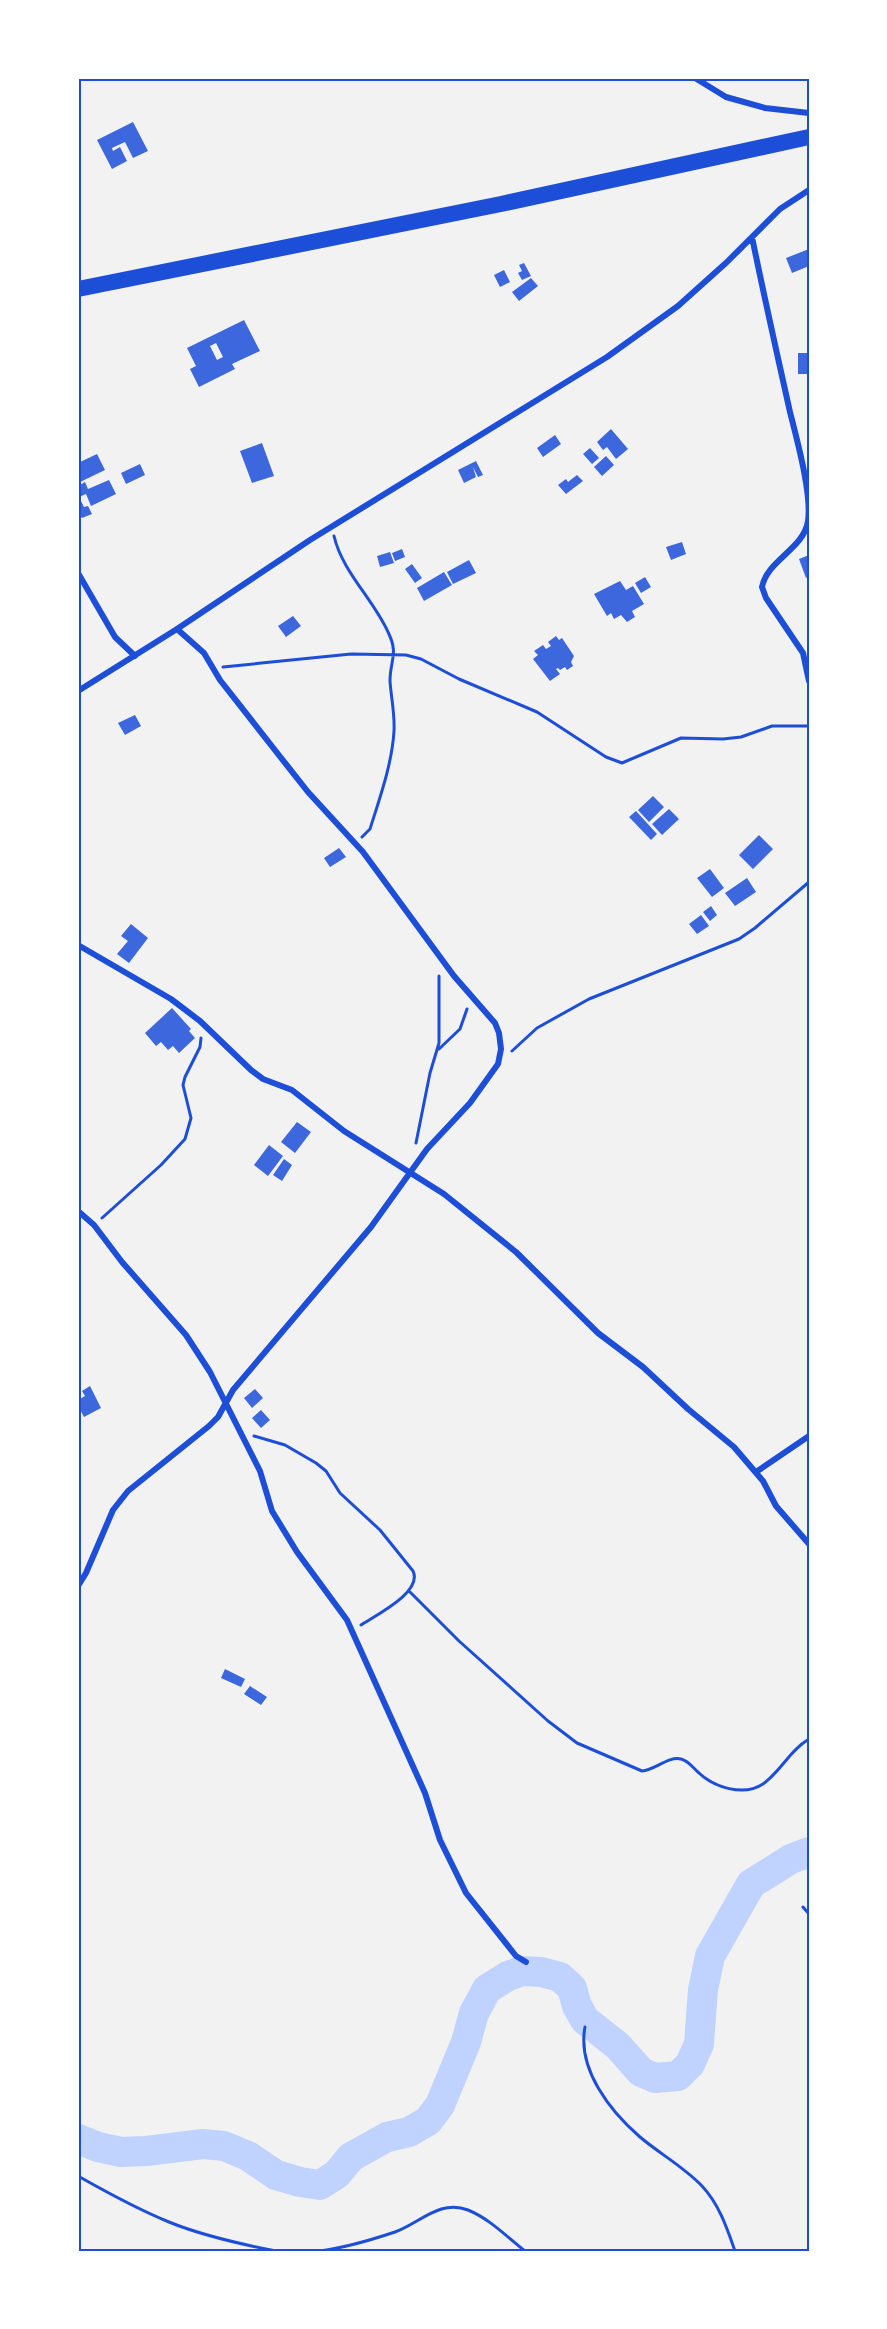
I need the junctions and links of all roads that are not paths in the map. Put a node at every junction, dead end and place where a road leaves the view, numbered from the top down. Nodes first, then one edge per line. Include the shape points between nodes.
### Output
1 (695, 78) edge
2 (809, 113) edge
3 (809, 137) edge
4 (809, 189) edge
5 (752, 237) junction
6 (78, 289) edge
7 (78, 573) edge
8 (177, 629) junction
9 (135, 656) junction
10 (809, 681) edge
11 (78, 691) edge
12 (78, 945) edge
13 (409, 1173) junction
14 (78, 1211) edge
15 (225, 1403) junction
16 (809, 1436) edge
17 (756, 1472) junction
18 (809, 1544) edge
19 (78, 1586) edge
20 (526, 1962) dead end

1 - 2 street via 726,97 765,108
3 - 6 highway
4 - 5 street via 780,209
5 - 8 street via 678,306 617,351 333,526
5 - 10 street via 809,512 800,539 768,571 762,587 803,653
7 - 9 street via 115,637
8 - 9 street
8 - 13 street via 198,648 308,792 354,843 495,1023 501,1049 498,1064
9 - 11 street
12 - 13 street via 160,991 200,1021 250,1070 292,1090 344,1131
13 - 15 street via 371,1227
13 - 17 street via 444,1194 516,1251 598,1333 734,1447
14 - 15 street via 186,1335
15 - 19 street via 209,1426 128,1491 113,1510
15 - 20 street via 260,1471 279,1524 339,1606 352,1631 425,1793 453,1871 516,1956
16 - 17 street
17 - 18 street via 776,1506

